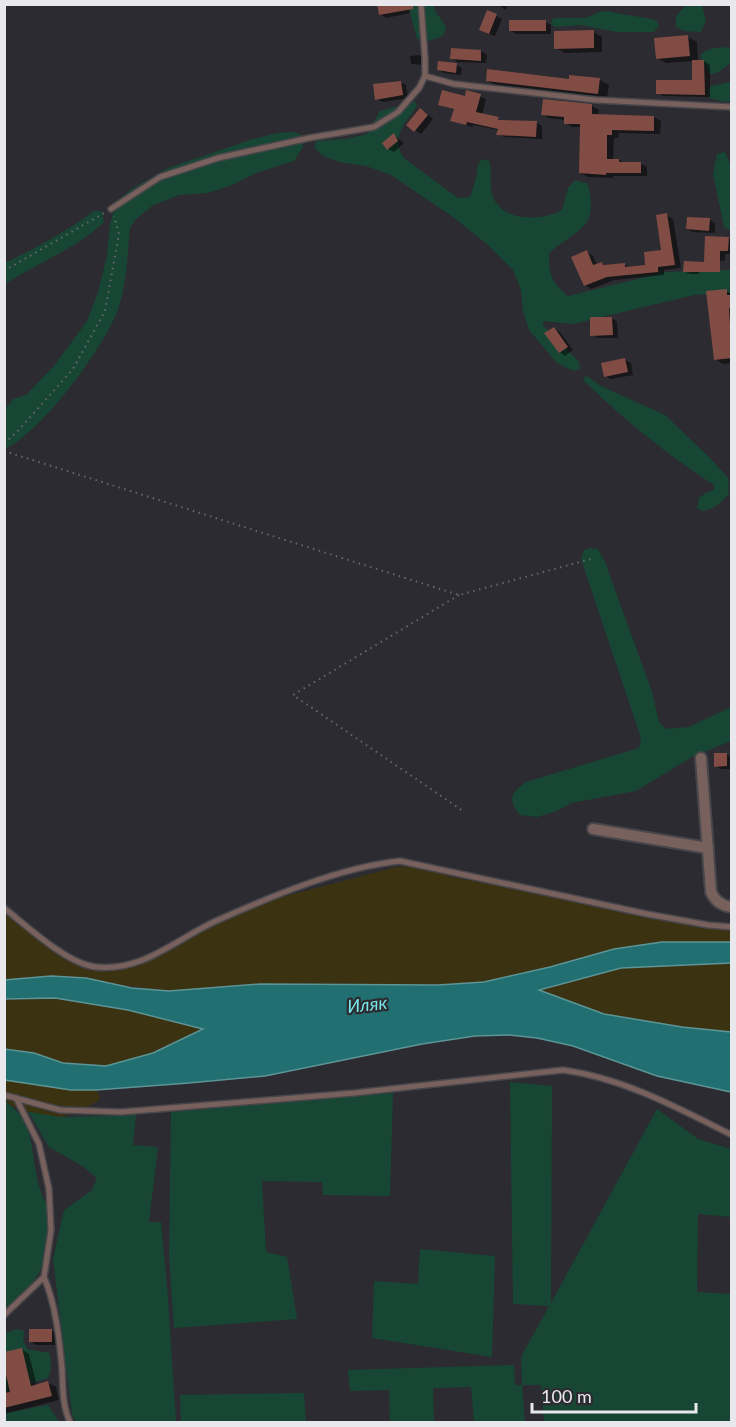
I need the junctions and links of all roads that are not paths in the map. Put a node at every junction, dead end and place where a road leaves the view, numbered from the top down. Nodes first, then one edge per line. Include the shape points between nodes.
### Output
1 (421, 4) edge
2 (425, 76) junction
3 (732, 107) edge
4 (111, 209) road end
5 (701, 758) dead end
6 (593, 829) dead end
7 (708, 848) junction
8 (732, 907) edge
9 (4, 908) edge
10 (732, 927) edge
11 (4, 1095) edge
12 (16, 1098) junction
13 (732, 1135) edge
14 (44, 1277) junction
15 (4, 1315) edge
16 (70, 1422) edge

1 - 2 lane
2 - 3 lane via 454,84 585,99
2 - 4 lane via 398,112 374,126 218,158 158,178
5 - 7 street
6 - 7 street
7 - 8 street via 711,892 715,900
9 - 10 lane via 67,956 94,967 119,967 150,958 215,921 272,898 381,862 400,861 647,914
11 - 12 lane
12 - 13 lane via 60,1110 121,1112 354,1093 563,1070 586,1073 654,1098
12 - 14 lane via 39,1144 50,1189 51,1230
14 - 15 lane
14 - 16 lane via 56,1317 62,1395

